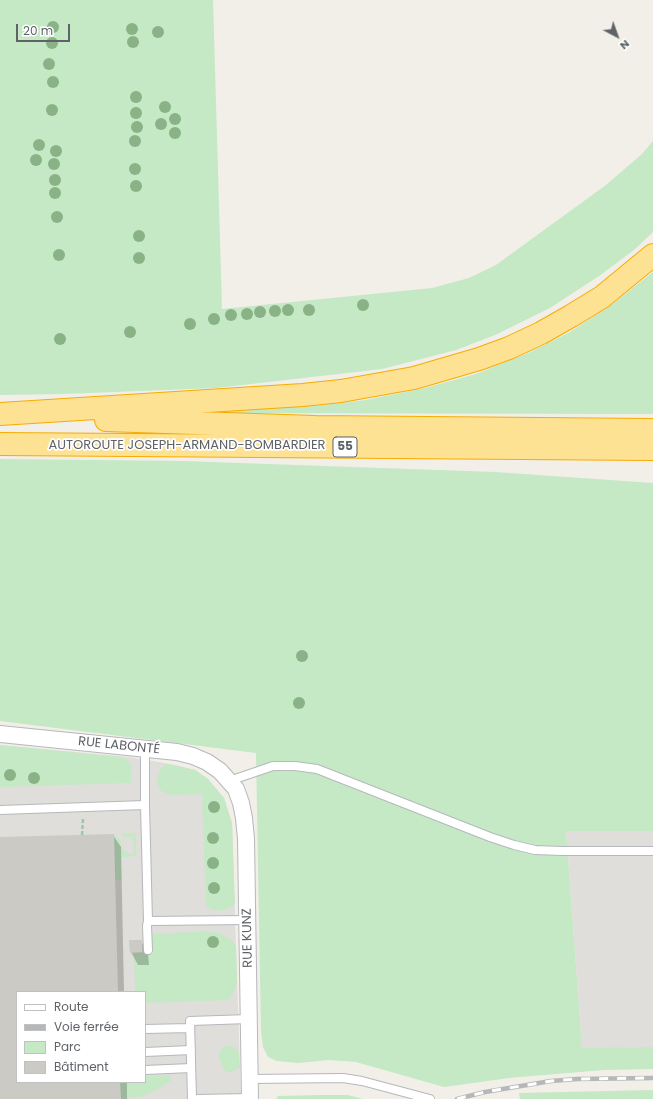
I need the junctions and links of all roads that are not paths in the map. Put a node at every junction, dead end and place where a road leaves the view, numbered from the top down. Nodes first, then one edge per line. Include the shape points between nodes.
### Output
1 (653, 255) edge
2 (0, 416) edge
3 (653, 430) edge
4 (0, 444) edge
5 (493, 448) junction
6 (653, 449) edge
7 (653, 464) edge
8 (0, 734) edge
9 (147, 749) junction
10 (229, 781) junction
11 (145, 805) junction
12 (0, 810) edge
13 (653, 851) edge
14 (247, 920) junction
15 (148, 921) junction
16 (148, 950) dead end
17 (249, 1020) junction
18 (190, 1028) junction
19 (146, 1029) edge
20 (191, 1050) junction
21 (146, 1052) edge
22 (191, 1068) junction
23 (146, 1070) edge
24 (250, 1079) junction
25 (250, 1098) edge
26 (192, 1099) edge
27 (198, 1099) edge
28 (430, 1099) edge

1 - 2 highway via 602,296 541,333 479,359 414,378 303,395
2 - 3 highway via 315,427
4 - 5 highway, AUTOROUTE JOSEPH-ARMAND-BOMBARDIER / 55
5 - 6 highway
5 - 7 highway
8 - 9 street, RUE LABONTÉ
9 - 10 street, RUE LABONTÉ via 194,756 220,771
9 - 11 lane
10 - 13 lane via 273,766 317,769 514,845 536,850
10 - 14 street, RUE KUNZ via 236,789 244,818
11 - 12 lane
11 - 15 lane
14 - 15 lane
14 - 17 street, RUE KUNZ
15 - 16 lane
17 - 18 lane via 190,1021
17 - 24 street, RUE KUNZ
18 - 19 lane
18 - 20 lane
20 - 21 lane
20 - 22 lane
22 - 23 lane
22 - 26 lane
24 - 25 street, RUE KUNZ
24 - 28 lane via 348,1078
25 - 27 lane

